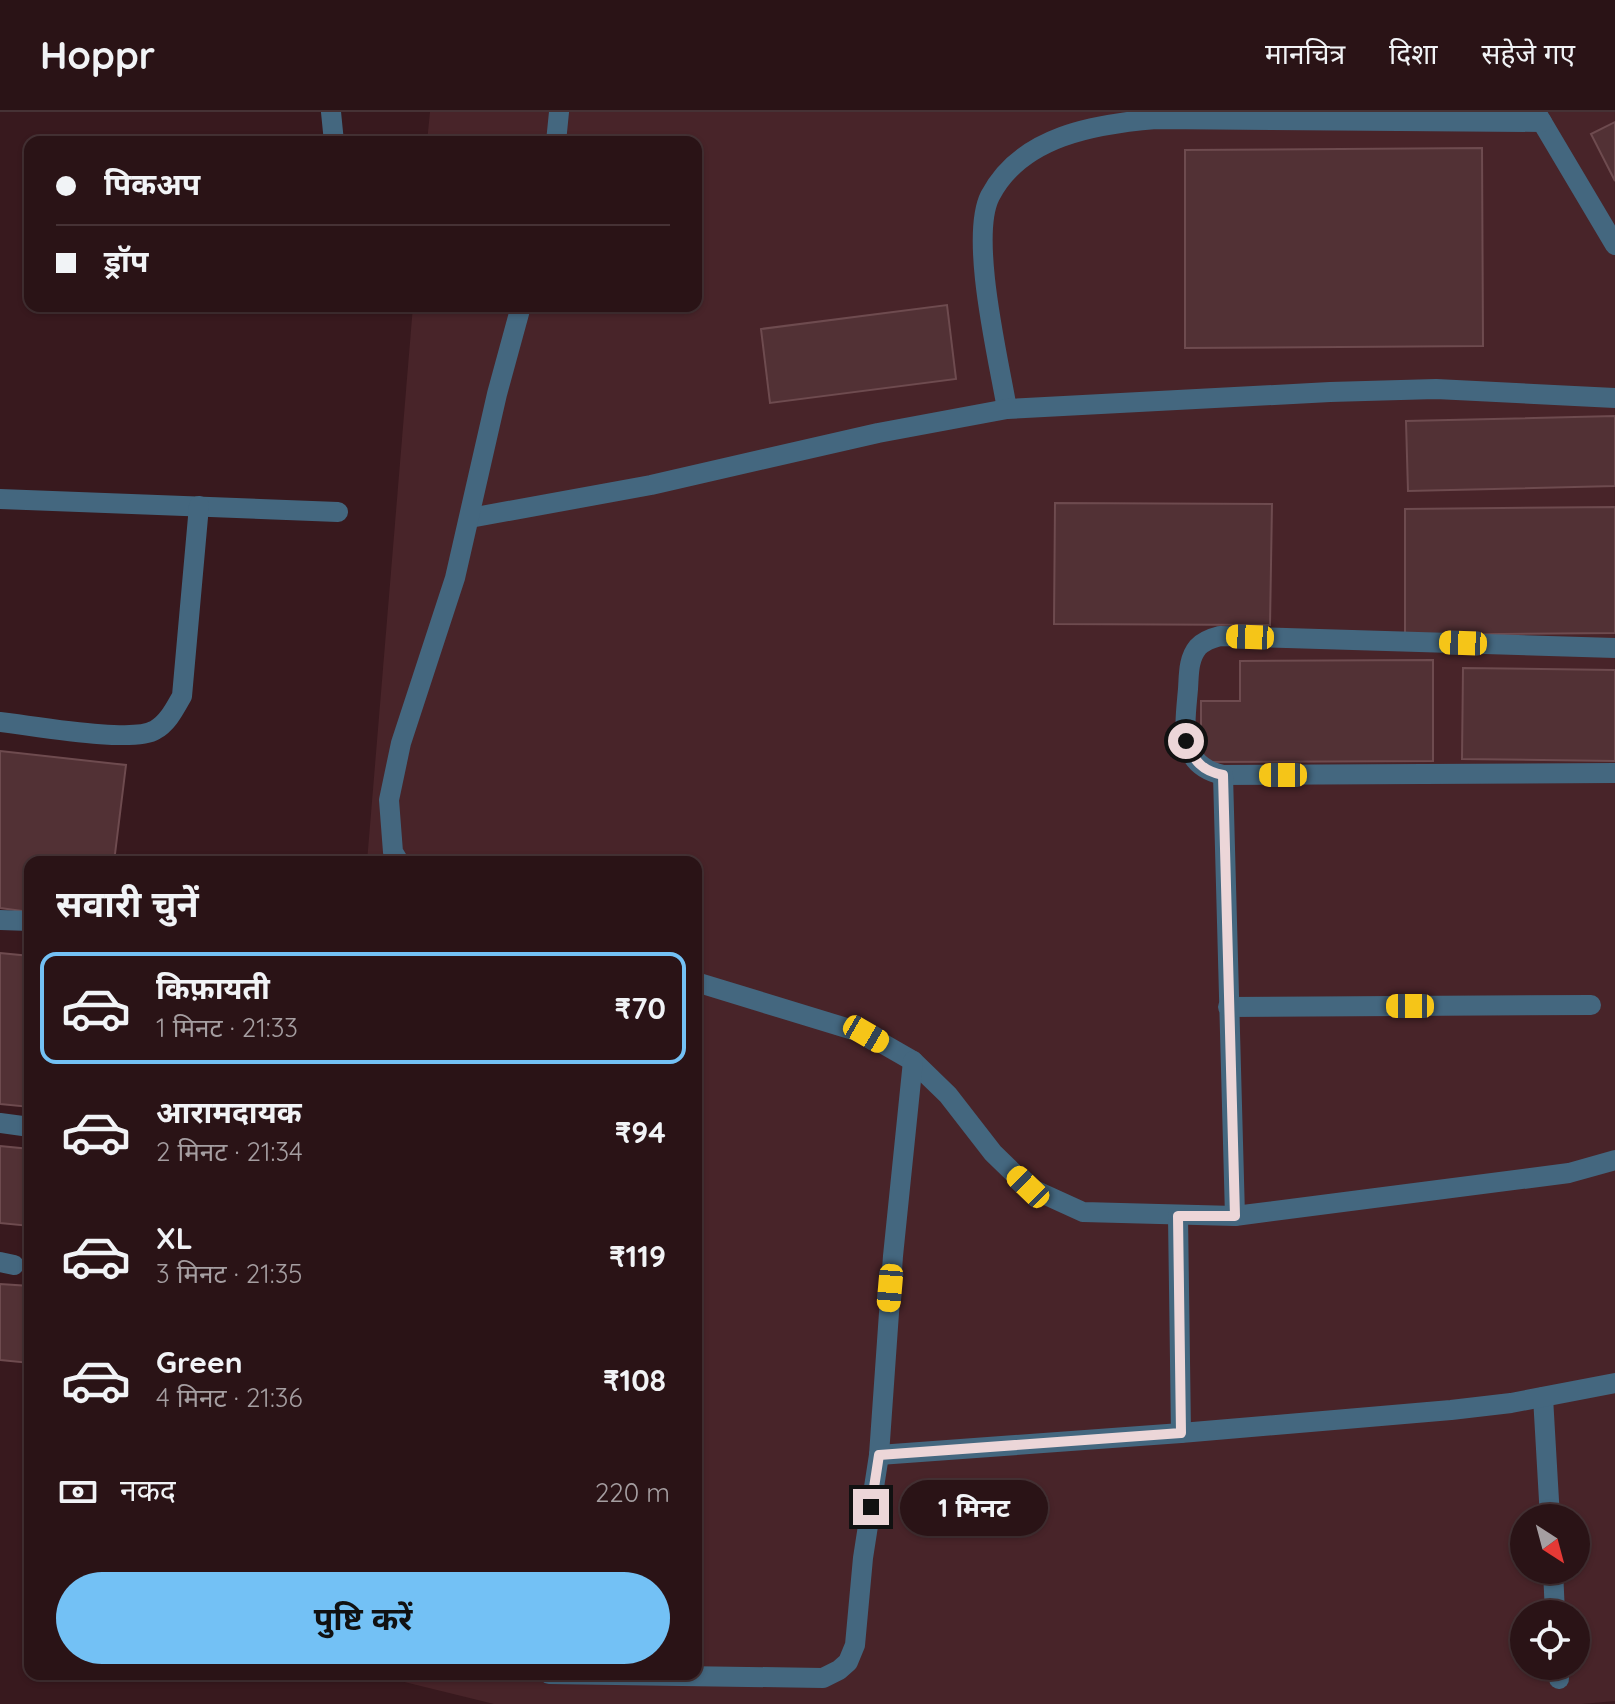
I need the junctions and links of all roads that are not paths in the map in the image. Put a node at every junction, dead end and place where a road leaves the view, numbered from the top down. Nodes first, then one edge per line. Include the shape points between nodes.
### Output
1 (331, 112) edge
2 (559, 112) edge
3 (1539, 117) edge
4 (333, 136) edge
5 (557, 136) edge
6 (1615, 245) edge
7 (519, 312) edge
8 (1615, 398) edge
9 (1007, 409) junction
10 (0, 499) edge
11 (199, 506) junction
12 (338, 512) dead end
13 (470, 518) junction
14 (1615, 648) edge
15 (0, 722) edge
16 (1615, 773) edge
17 (1223, 775) junction
18 (395, 856) edge
19 (0, 920) edge
20 (24, 921) edge
21 (702, 984) edge
22 (1591, 1005) dead end
23 (1228, 1007) junction
24 (913, 1061) junction
25 (0, 1123) edge
26 (24, 1126) edge
27 (1615, 1160) edge
28 (1178, 1216) junction
29 (1235, 1216) junction
30 (1615, 1383) edge
31 (1543, 1397) junction
32 (1181, 1433) junction
33 (879, 1455) junction
34 (1549, 1504) edge
35 (702, 1676) edge

1 - 4 street
2 - 5 street
3 - 6 street
3 - 9 street via 1156,119 1105,123 1039,146 1009,171 990,197 983,224
7 - 13 street
8 - 9 street via 1436,389
9 - 13 street
10 - 11 street
11 - 12 street
11 - 15 street via 182,696 171,714 155,731 131,737
13 - 18 street via 401,743 389,800
14 - 17 street via 1220,636 1192,657 1184,729 1194,759 1208,772
16 - 17 street
17 - 23 street
19 - 20 street
21 - 24 street via 866,1034
22 - 23 street
23 - 29 street
24 - 28 street via 1028,1187 1083,1212
24 - 33 street
25 - 26 street
27 - 29 street via 1569,1173
28 - 29 street
28 - 32 street
30 - 31 street
31 - 32 street
31 - 34 street
32 - 33 street
33 - 35 street via 855,1645 848,1662 823,1678

